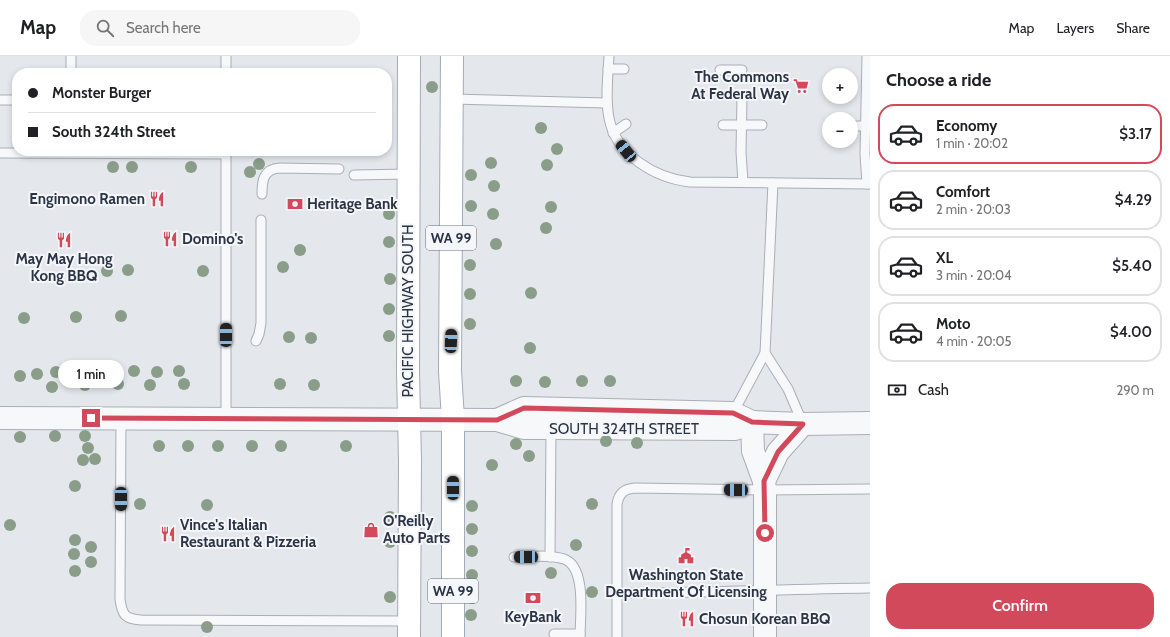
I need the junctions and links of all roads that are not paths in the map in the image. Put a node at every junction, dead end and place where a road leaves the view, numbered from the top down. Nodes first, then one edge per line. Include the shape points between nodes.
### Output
1 (71, 56) edge
2 (226, 56) edge
3 (409, 56) edge
4 (609, 56) edge
5 (867, 56) edge
6 (451, 60) edge
7 (71, 68) edge
8 (226, 68) edge
9 (608, 69) junction
10 (624, 69) dead end
11 (720, 70) dead end
12 (742, 70) dead end
13 (742, 97) dead end
14 (452, 99) junction
15 (0, 100) edge
16 (12, 100) edge
17 (607, 103) junction
18 (626, 124) dead end
19 (723, 125) dead end
20 (741, 125) junction
21 (762, 125) dead end
22 (858, 126) edge
23 (866, 126) junction
24 (613, 133) junction
25 (0, 153) edge
26 (12, 153) edge
27 (226, 156) edge
28 (339, 169) dead end
29 (408, 174) junction
30 (354, 175) dead end
31 (743, 182) junction
32 (773, 183) junction
33 (869, 184) edge
34 (262, 194) dead end
35 (261, 220) dead end
36 (256, 341) dead end
37 (765, 353) junction
38 (733, 413) junction
39 (0, 418) edge
40 (121, 418) junction
41 (226, 419) junction
42 (408, 419) junction
43 (453, 419) junction
44 (497, 420) junction
45 (752, 422) junction
46 (870, 423) edge
47 (803, 424) junction
48 (551, 428) junction
49 (764, 485) junction
50 (870, 489) edge
51 (514, 557) dead end
52 (550, 557) junction
53 (870, 588) edge
54 (766, 590) junction
55 (617, 592) junction
56 (409, 629) edge
57 (554, 634) dead end
58 (580, 635) edge
59 (453, 637) edge
60 (617, 637) edge
61 (765, 637) edge

1 - 7 lane
2 - 8 lane
3 - 29 main road, PACIFIC HIGHWAY SOUTH / WA 99
4 - 9 lane
5 - 23 lane
6 - 14 main road, WA 99
9 - 10 lane
9 - 17 lane
11 - 12 lane
13 - 20 lane
14 - 17 lane
14 - 43 main road, WA 99 via 450,371
15 - 16 lane
17 - 24 lane
18 - 24 lane
19 - 20 lane
20 - 21 lane
20 - 31 lane
22 - 23 lane
23 - 33 lane via 865,154
24 - 31 lane via 636,160 661,175 690,182
25 - 26 lane
27 - 41 lane
28 - 34 lane via 272,169 263,178
29 - 30 lane
29 - 42 main road, PACIFIC HIGHWAY SOUTH / WA 99
31 - 32 lane
32 - 33 lane
32 - 37 lane
35 - 36 lane via 260,328
37 - 38 lane
37 - 47 lane via 788,389
38 - 44 street, SOUTH 324TH STREET via 524,408
38 - 45 street, SOUTH 324TH STREET
39 - 40 street, SOUTH 324TH STREET
40 - 41 street, SOUTH 324TH STREET
40 - 56 lane via 120,600 122,612 128,618
41 - 42 street, SOUTH 324TH STREET
42 - 43 street, SOUTH 324TH STREET
42 - 56 main road, PACIFIC HIGHWAY SOUTH / WA 99
43 - 44 street, SOUTH 324TH STREET
43 - 59 main road, WA 99
44 - 48 street, SOUTH 324TH STREET via 524,428
45 - 47 street, SOUTH 324TH STREET
45 - 48 street, SOUTH 324TH STREET via 735,429
45 - 49 street via 753,451
46 - 47 street, SOUTH 324TH STREET
47 - 49 street via 778,452
48 - 52 lane
49 - 50 lane
49 - 54 street
49 - 55 lane via 635,488 622,492 617,504
51 - 52 lane
52 - 58 lane via 566,560 574,567 578,576
53 - 54 lane
54 - 55 lane
54 - 61 street
55 - 60 lane
57 - 58 lane

